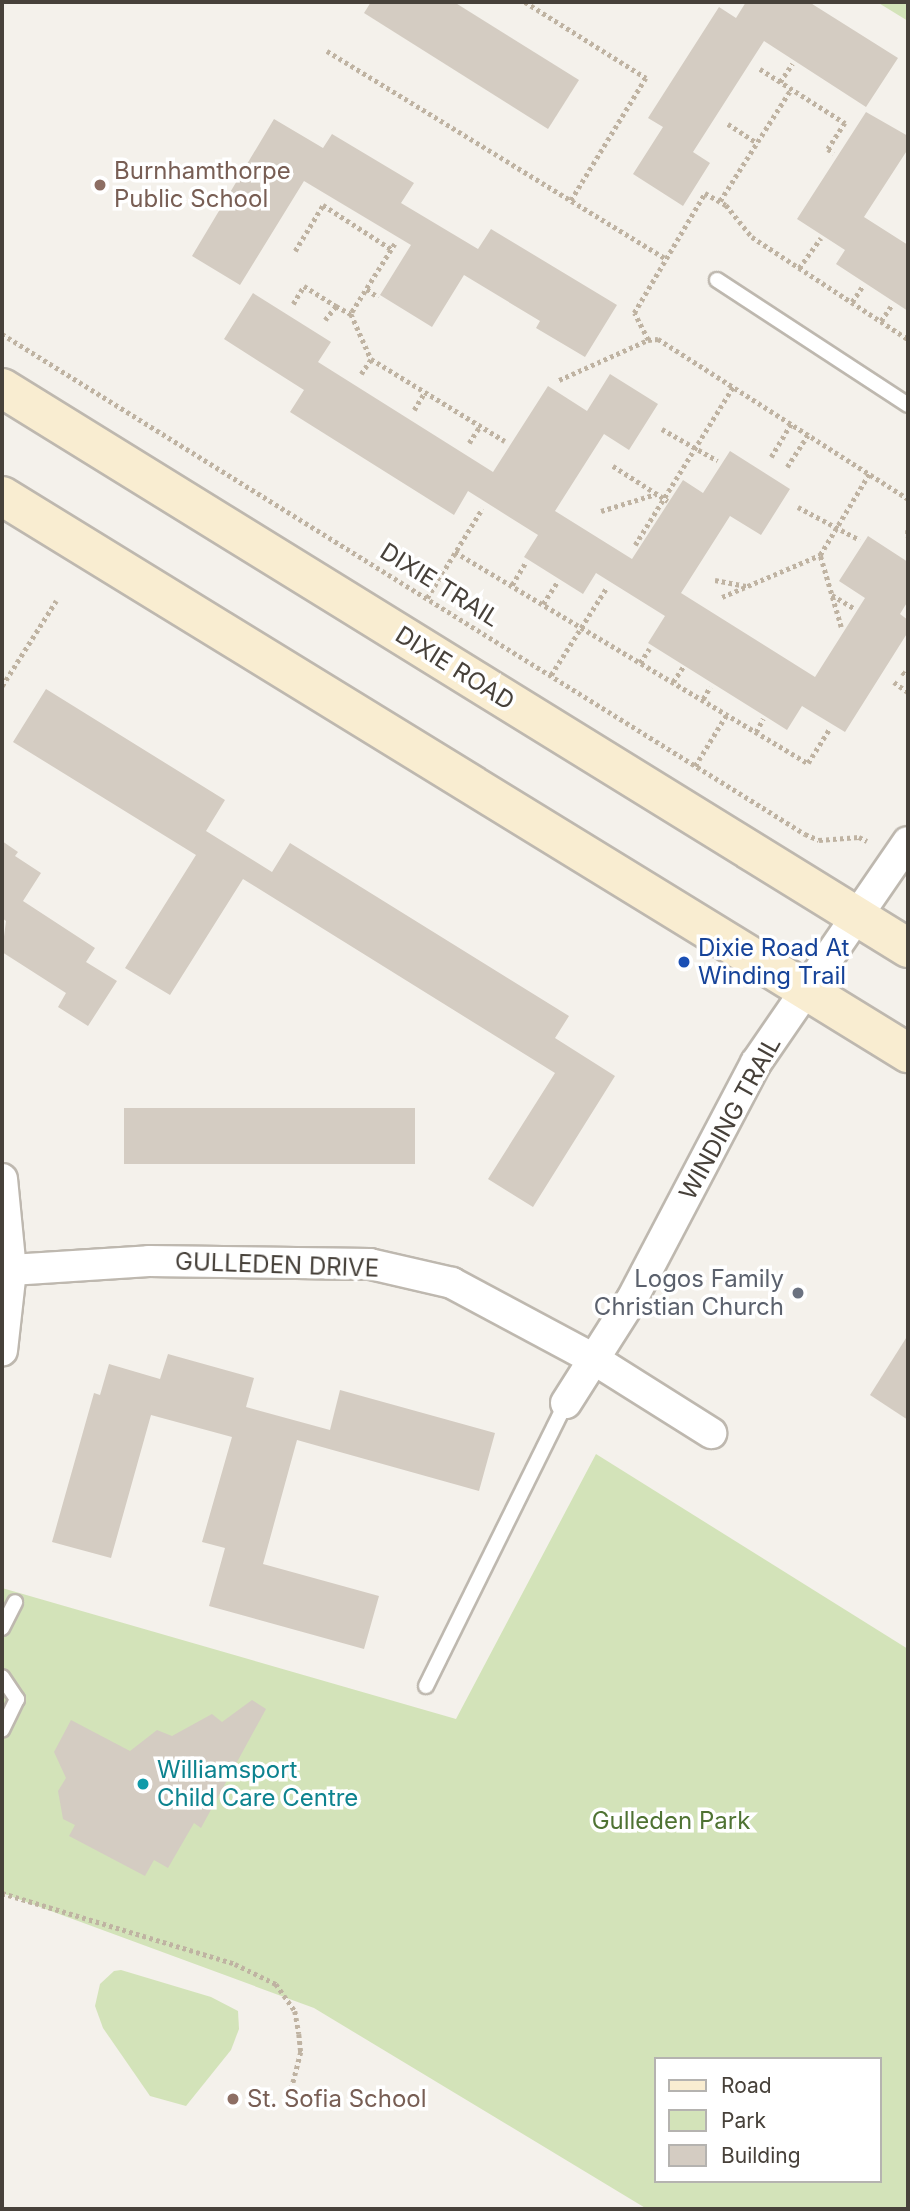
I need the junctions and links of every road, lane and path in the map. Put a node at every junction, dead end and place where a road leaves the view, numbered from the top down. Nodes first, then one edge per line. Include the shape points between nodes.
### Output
1 (526, 2) edge
2 (327, 51) dead end
3 (792, 64) dead end
4 (760, 69) dead end
5 (780, 82) junction
6 (791, 89) junction
7 (728, 124) dead end
8 (757, 143) junction
9 (834, 153) dead end
10 (571, 201) junction
11 (720, 201) dead end
12 (821, 238) dead end
13 (295, 251) dead end
14 (666, 259) dead end
15 (799, 268) dead end
16 (717, 280) dead end
17 (862, 286) dead end
18 (367, 289) junction
19 (378, 296) dead end
20 (852, 302) dead end
21 (293, 304) dead end
22 (336, 306) junction
23 (891, 306) dead end
24 (351, 314) junction
25 (325, 320) dead end
26 (881, 321) dead end
27 (2, 334) edge
28 (648, 340) dead end
29 (371, 359) junction
30 (361, 374) dead end
31 (733, 387) junction
32 (2, 388) edge
33 (425, 392) junction
34 (908, 405) edge
35 (414, 410) dead end
36 (791, 424) junction
37 (480, 426) junction
38 (662, 429) dead end
39 (808, 435) junction
40 (505, 441) dead end
41 (469, 443) dead end
42 (695, 448) junction
43 (771, 457) dead end
44 (718, 461) dead end
45 (613, 466) dead end
46 (787, 467) dead end
47 (869, 474) junction
48 (656, 494) junction
49 (2, 496) edge
50 (908, 499) edge
51 (666, 500) junction
52 (798, 507) dead end
53 (482, 509) dead end
54 (601, 510) dead end
55 (836, 528) junction
56 (908, 530) edge
57 (908, 537) edge
58 (860, 540) dead end
59 (635, 545) dead end
60 (455, 552) junction
61 (820, 555) junction
62 (526, 562) dead end
63 (715, 580) dead end
64 (558, 581) dead end
65 (512, 585) junction
66 (748, 586) junction
67 (607, 587) dead end
68 (832, 595) junction
69 (722, 597) dead end
70 (427, 598) junction
71 (56, 601) dead end
72 (543, 604) junction
73 (855, 609) dead end
74 (581, 627) junction
75 (841, 628) dead end
76 (649, 649) dead end
77 (640, 663) junction
78 (683, 667) dead end
79 (902, 672) dead end
80 (551, 675) junction
81 (908, 676) edge
82 (673, 682) junction
83 (894, 682) dead end
84 (2, 685) edge
85 (710, 687) dead end
86 (908, 692) edge
87 (703, 699) junction
88 (727, 714) junction
89 (763, 719) dead end
90 (830, 728) dead end
91 (756, 732) junction
92 (695, 766) junction
93 (867, 841) dead end
94 (908, 842) edge
95 (855, 915) junction
96 (908, 948) edge
97 (807, 990) junction
98 (908, 1053) edge
99 (2, 1179) edge
100 (11, 1270) junction
101 (2, 1350) edge
102 (592, 1358) junction
103 (566, 1403) joint
104 (711, 1433) dead end
105 (15, 1602) dead end
106 (2, 1628) edge
107 (2, 1677) edge
108 (426, 1686) dead end
109 (2, 1730) edge
110 (2, 1894) edge
111 (291, 2091) dead end

1 - 10 path via 646,78
2 - 10 path
3 - 5 path
4 - 5 path
5 - 6 path
6 - 8 path
6 - 9 path via 845,123 828,149
7 - 8 path
8 - 11 path
10 - 14 path
12 - 15 path
13 - 18 path via 323,205 393,246
16 - 34 lane
17 - 20 path
18 - 19 path
18 - 24 path
21 - 22 path via 304,286
22 - 24 path
22 - 25 path
23 - 26 path
24 - 29 path
27 - 70 path, DIXIE TRAIL
28 - 31 path via 658,339
29 - 30 path
29 - 33 path
31 - 36 path
31 - 42 path
32 - 95 main road, DIXIE ROAD
33 - 35 path
33 - 37 path
36 - 39 path
36 - 43 path
37 - 40 path
37 - 41 path
38 - 42 path
39 - 46 path
39 - 47 path
42 - 44 path
42 - 51 path
45 - 48 path
47 - 50 path
47 - 55 path
48 - 51 path
48 - 54 path
49 - 97 main road
51 - 59 path
52 - 55 path
53 - 60 path
55 - 58 path
55 - 61 path
56 - 57 path
60 - 65 path
60 - 70 path
61 - 66 path
61 - 68 path
62 - 65 path
63 - 66 path
64 - 72 path
65 - 72 path
66 - 69 path
67 - 74 path
68 - 73 path
68 - 75 path
70 - 80 path, DIXIE TRAIL
71 - 84 path
72 - 74 path
74 - 77 path
74 - 80 path
76 - 77 path
77 - 82 path
78 - 82 path
79 - 81 path
80 - 92 path, DIXIE TRAIL
82 - 87 path
83 - 86 path
85 - 87 path
87 - 88 path
88 - 91 path
88 - 92 path
89 - 91 path
90 - 91 path via 808,764
92 - 93 path, DIXIE TRAIL via 804,834
94 - 95 street, WINDING TRAIL
95 - 96 main road, DIXIE ROAD
95 - 97 street, WINDING TRAIL
97 - 98 main road
97 - 102 street, WINDING TRAIL via 756,1063 632,1299
99 - 100 street
100 - 101 street
100 - 102 street, GULLEDEN DRIVE via 149,1261 370,1264 452,1283
102 - 103 street, WINDING TRAIL
102 - 104 street, GULLEDEN DRIVE
103 - 108 lane
105 - 106 lane
107 - 109 lane via 17,1699
110 - 111 path via 235,1964 276,1984 295,2011 299,2034 301,2052

